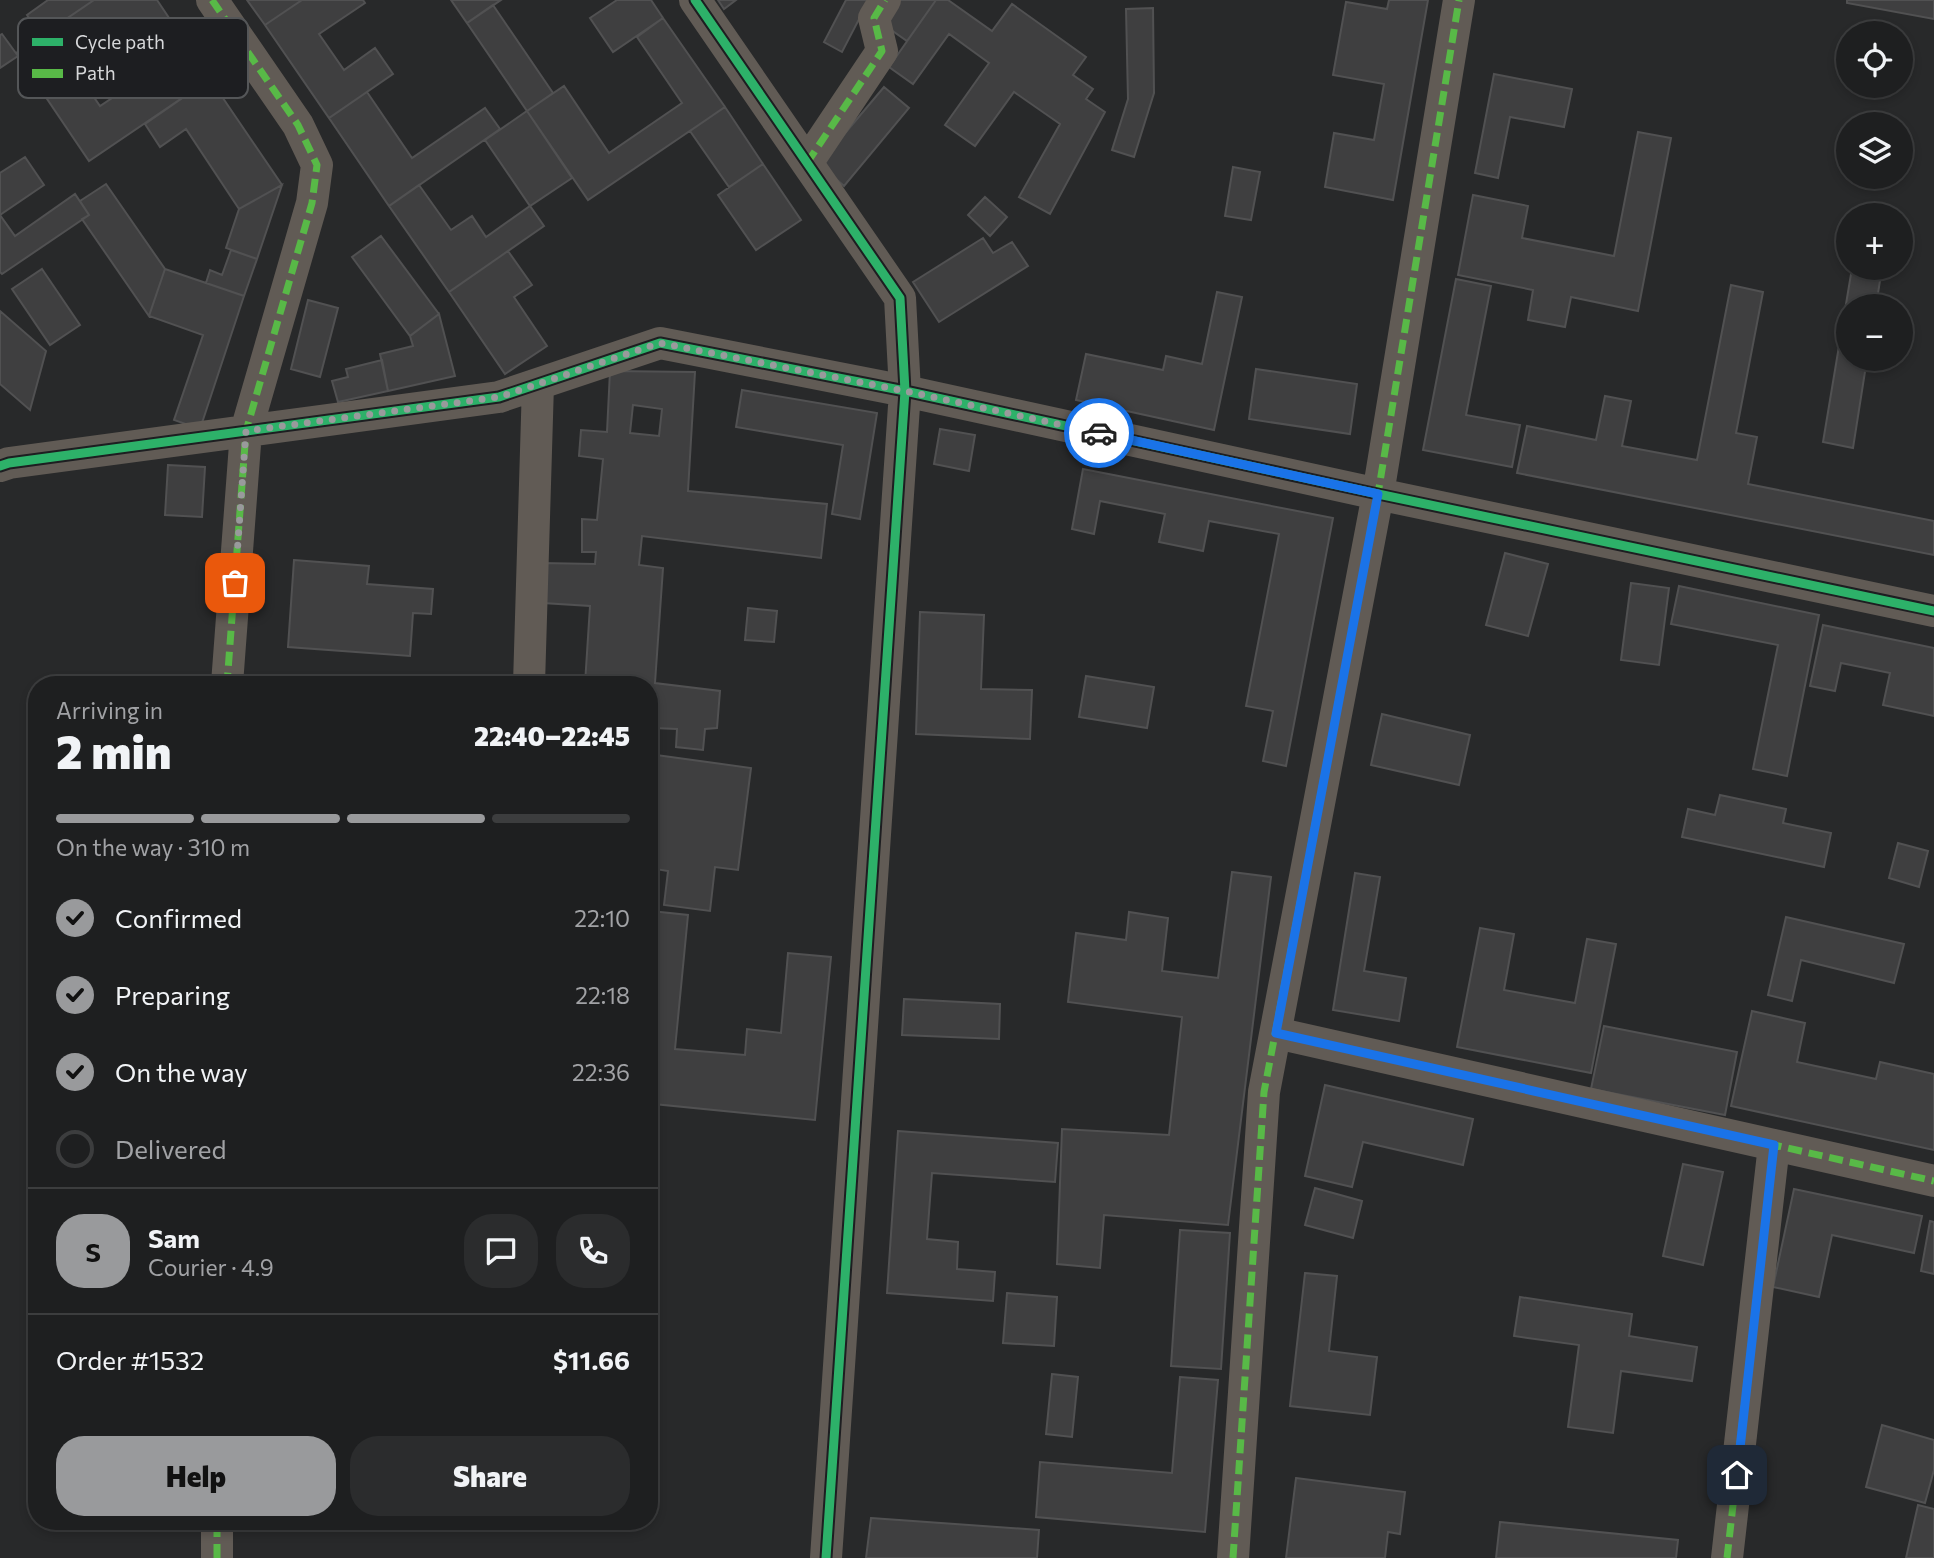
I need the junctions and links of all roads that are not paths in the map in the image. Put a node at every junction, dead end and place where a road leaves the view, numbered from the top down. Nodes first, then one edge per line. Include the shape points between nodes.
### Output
1 (212, 0) edge
2 (695, 0) edge
3 (885, 0) edge
4 (1459, 0) edge
5 (224, 18) edge
6 (248, 52) edge
7 (807, 163) junction
8 (538, 384) junction
9 (905, 391) junction
10 (246, 431) junction
11 (0, 466) edge
12 (1378, 494) junction
13 (1934, 611) edge
14 (228, 676) edge
15 (529, 676) edge
16 (1276, 1033) junction
17 (1774, 1145) junction
18 (1934, 1181) edge
19 (217, 1530) edge
20 (217, 1558) edge
21 (826, 1558) edge
22 (1233, 1558) edge
23 (1727, 1558) edge

1 - 5 street
2 - 7 street
3 - 7 street via 874,18 882,51
4 - 12 street
6 - 10 street via 298,125 317,165 312,203
7 - 9 street via 900,298
8 - 9 street via 660,343
8 - 10 street via 499,397
8 - 15 street
9 - 12 street
9 - 21 street
10 - 11 street
10 - 14 street
12 - 13 street
12 - 16 street
16 - 17 street
16 - 22 street via 1264,1092
17 - 18 street
17 - 23 street
19 - 20 street

